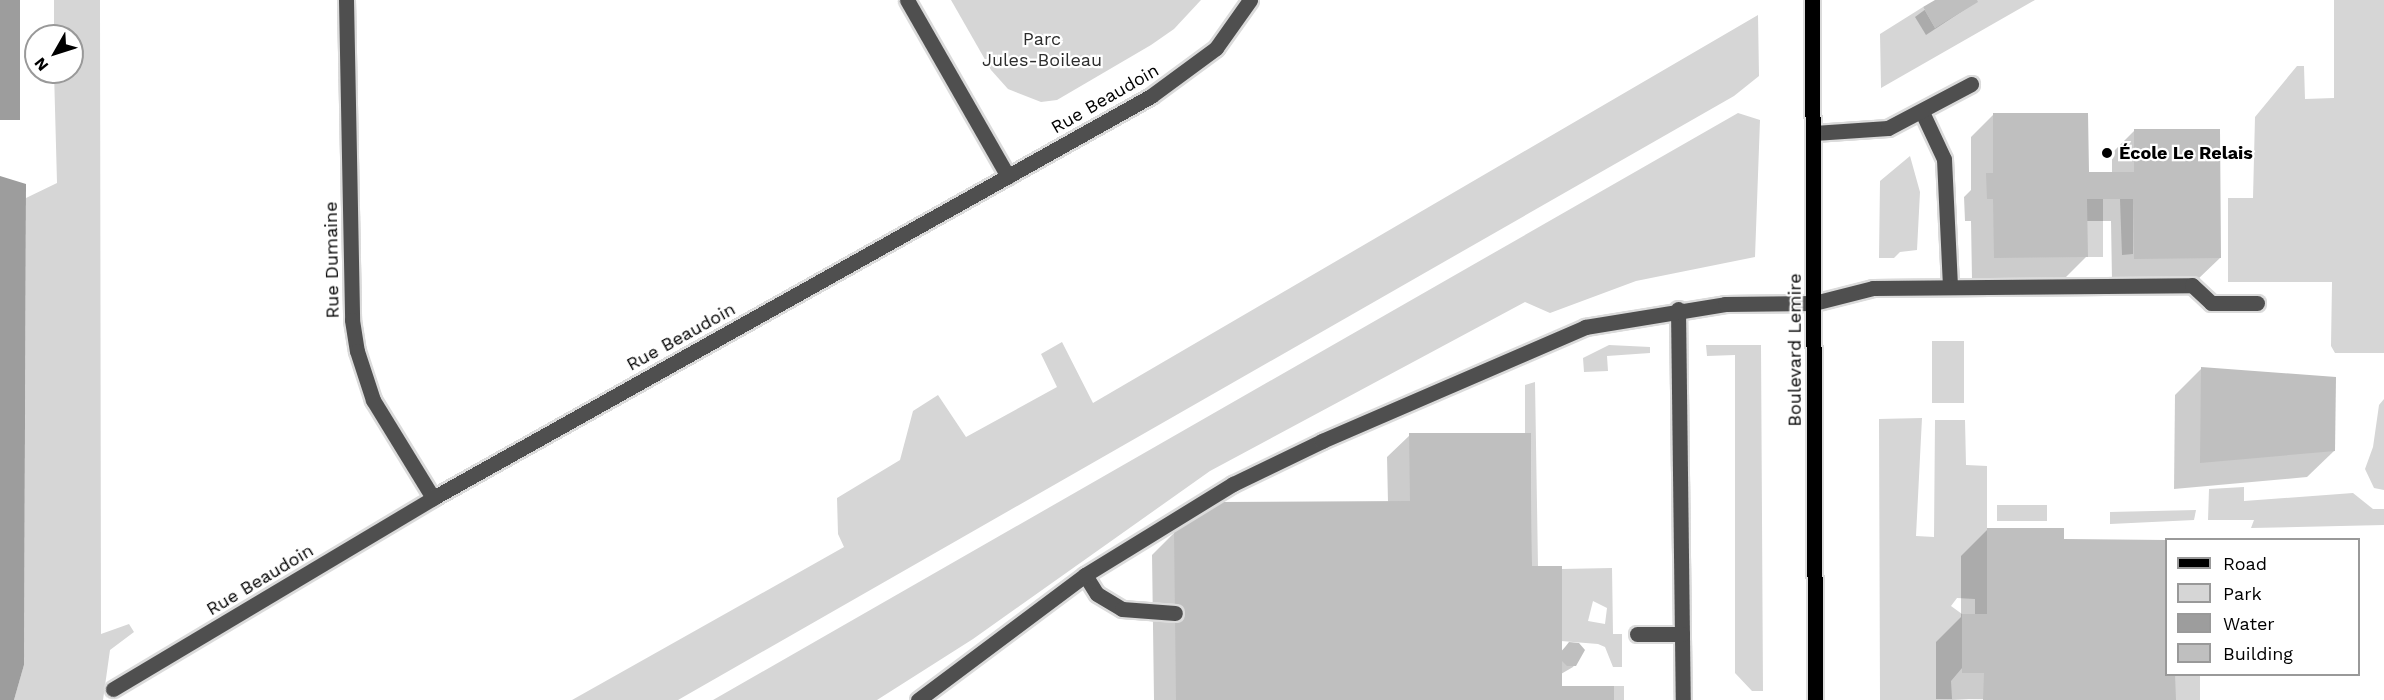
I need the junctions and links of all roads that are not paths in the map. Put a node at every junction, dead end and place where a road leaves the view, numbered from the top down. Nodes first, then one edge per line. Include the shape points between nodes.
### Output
1 (346, 0) edge
2 (907, 0) edge
3 (1250, 0) edge
4 (1812, 0) edge
5 (1971, 84) dead end
6 (1922, 112) junction
7 (1814, 133) junction
8 (1008, 176) junction
9 (1950, 287) junction
10 (1814, 303) junction
11 (2257, 303) dead end
12 (1678, 309) junction
13 (433, 498) junction
14 (1085, 575) junction
15 (1174, 613) dead end
16 (1637, 634) dead end
17 (1682, 634) junction
18 (113, 689) dead end
19 (917, 700) edge
20 (1683, 700) edge
21 (1815, 700) edge

1 - 13 street, Rue Dumaine via 352,320 357,351 373,400
2 - 8 street
3 - 8 street, Rue Beaudoin via 1221,42 1196,66
4 - 7 main road, Boulevard Lemire
5 - 6 street
6 - 7 street via 1888,128
6 - 9 street via 1944,159
7 - 10 main road, Boulevard Lemire
8 - 13 street, Rue Beaudoin
9 - 10 street via 1873,288
9 - 11 street via 2192,285 2211,303
10 - 12 street
10 - 21 main road, Boulevard Lemire
12 - 14 street via 1585,327 1322,441 1233,484
12 - 17 street
13 - 18 street, Rue Beaudoin
14 - 15 street via 1097,594 1122,609
14 - 19 street
16 - 17 street
17 - 20 street

